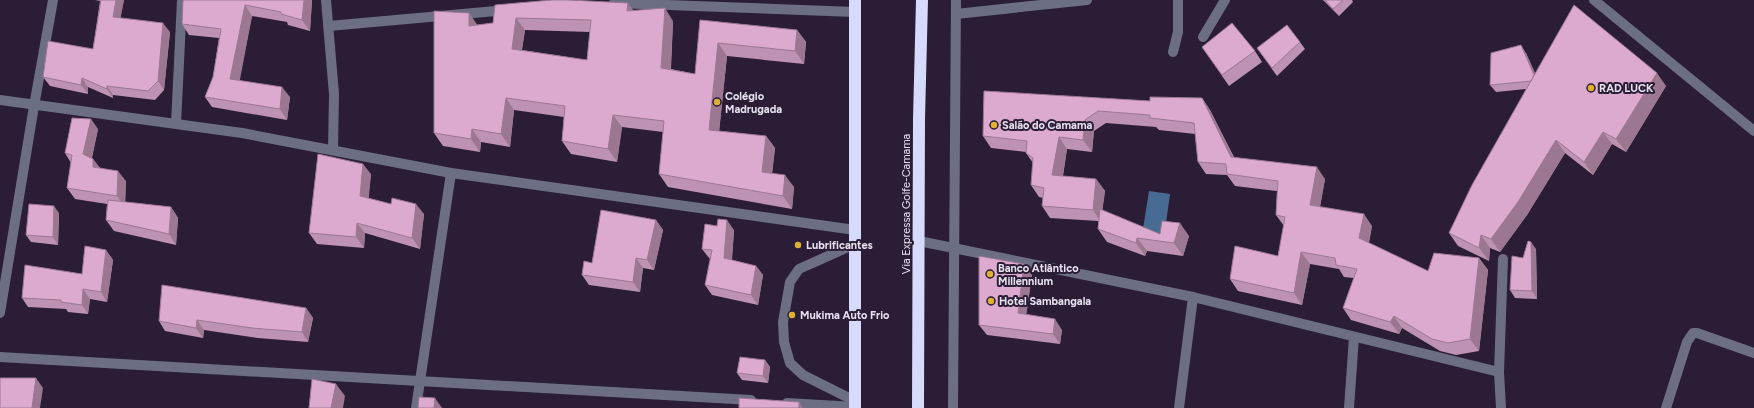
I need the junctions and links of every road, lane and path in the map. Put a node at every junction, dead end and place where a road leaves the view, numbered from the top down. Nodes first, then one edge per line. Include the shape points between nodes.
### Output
1 (53, 0) edge
2 (182, 0) edge
3 (326, 0) edge
4 (922, 0) edge
5 (956, 0) edge
6 (1087, 0) edge
7 (1178, 0) edge
8 (1224, 0) edge
9 (1594, 0) edge
10 (1063, 1) edge
11 (602, 3) edge
12 (855, 6) edge
13 (516, 10) edge
14 (956, 14) junction
15 (329, 26) junction
16 (1203, 37) dead end
17 (1173, 52) dead end
18 (0, 100) edge
19 (34, 106) junction
20 (176, 124) junction
21 (1754, 130) edge
22 (333, 150) junction
23 (450, 173) junction
24 (855, 230) junction
25 (919, 241) junction
26 (855, 244) junction
27 (955, 247) junction
28 (1503, 259) dead end
29 (1193, 297) junction
30 (0, 313) edge
31 (1354, 337) junction
32 (1754, 353) edge
33 (0, 357) edge
34 (1499, 372) junction
35 (420, 380) junction
36 (760, 401) edge
37 (776, 402) edge
38 (855, 405) edge
39 (416, 408) edge
40 (918, 408) edge
41 (953, 408) edge
42 (1179, 408) edge
43 (1349, 408) edge
44 (1501, 408) edge
45 (1666, 408) edge

1 - 19 street
2 - 20 street
3 - 15 street
4 - 25 highway, Via Expressa Golfe-Camama
5 - 14 street
6 - 10 street
7 - 17 street via 1178,32
8 - 16 street
9 - 21 street
10 - 14 street
11 - 12 street
12 - 24 highway
13 - 15 street
14 - 27 street
15 - 22 street via 334,94
18 - 19 street
19 - 20 street
19 - 30 street
20 - 22 street
22 - 23 street
23 - 24 street
23 - 35 street
24 - 26 highway
25 - 27 street
25 - 40 highway, Via Expressa Golfe-Camama
26 - 38 highway
26 - 38 street via 799,269 790,282 783,322 784,342 790,363 803,375
27 - 29 street
27 - 41 street
28 - 34 street
29 - 31 street
29 - 42 street
31 - 34 street
31 - 43 street
32 - 45 street via 1693,333 1687,342
33 - 35 street
34 - 44 street
35 - 36 street
35 - 39 street
37 - 38 street

